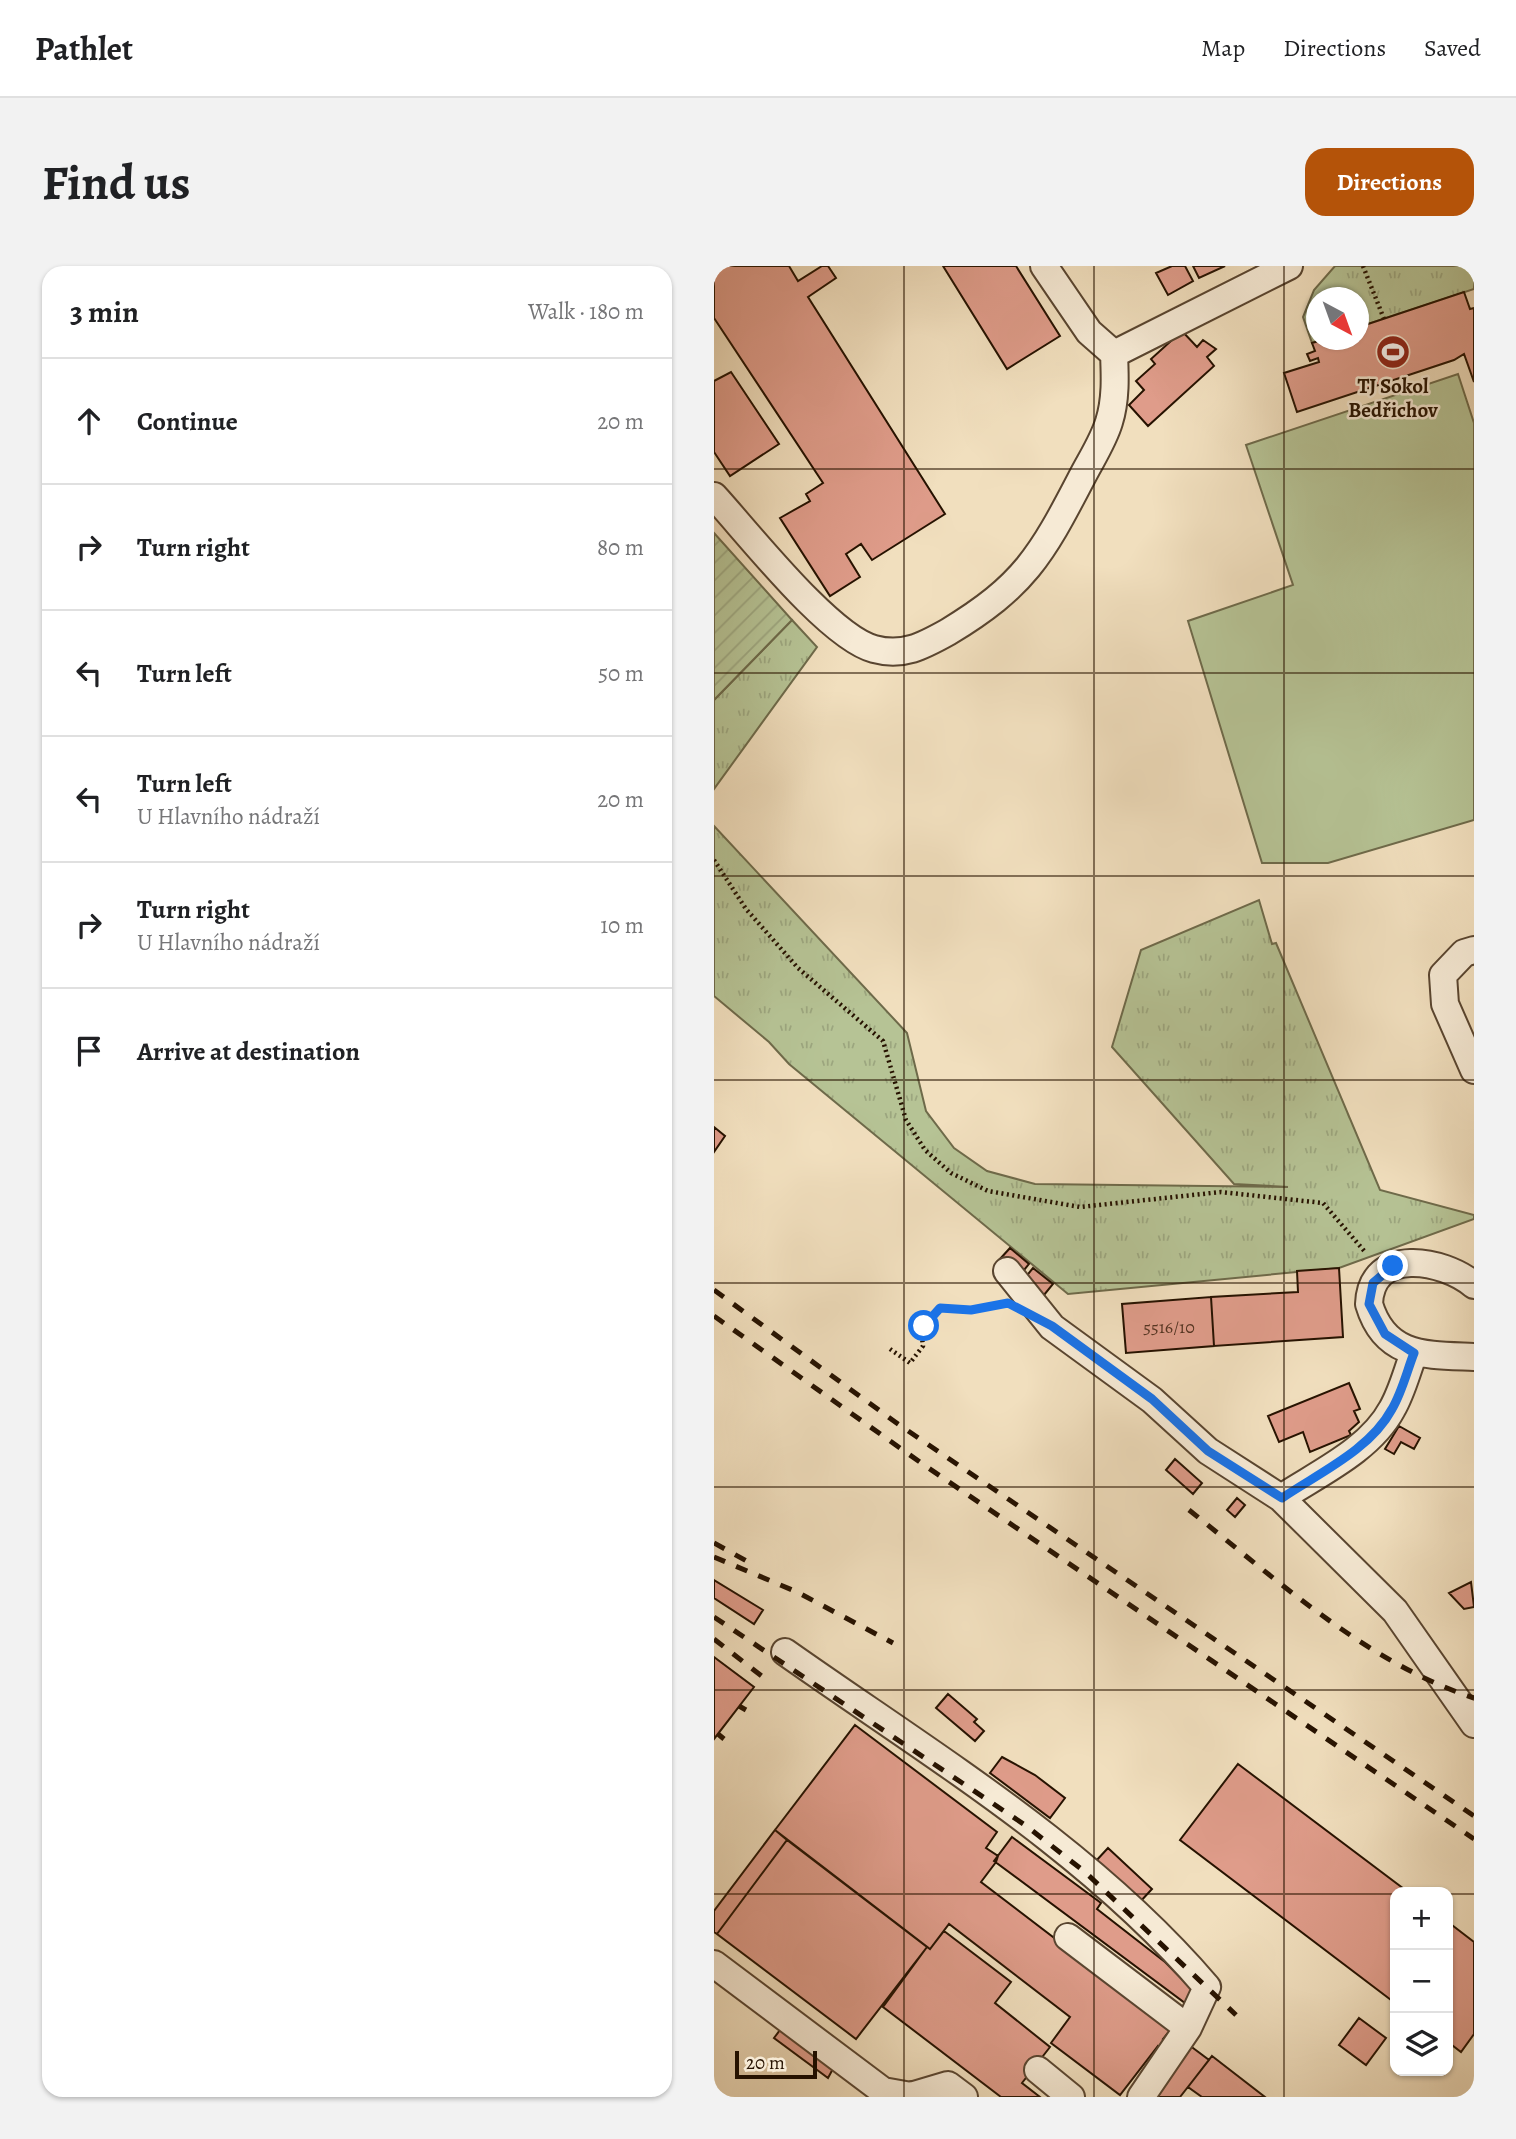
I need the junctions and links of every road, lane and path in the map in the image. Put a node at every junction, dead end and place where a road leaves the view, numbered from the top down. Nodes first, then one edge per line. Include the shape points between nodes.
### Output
1 (1044, 266) edge
2 (1363, 266) edge
3 (1279, 270) edge
4 (1384, 319) dead end
5 (1114, 354) junction
6 (714, 496) edge
7 (714, 860) edge
8 (1474, 950) edge
9 (1474, 1070) edge
10 (1007, 1271) dead end
11 (1382, 1272) junction
12 (1474, 1285) edge
13 (1008, 1303) dead end
14 (890, 1349) dead end
15 (1414, 1353) junction
16 (1474, 1357) edge
17 (1282, 1498) junction
18 (785, 1653) dead end
19 (1474, 1724) edge
20 (1068, 1937) dead end
21 (714, 1964) edge
22 (1188, 2028) junction
23 (1038, 2070) dead end
24 (964, 2097) edge
25 (1071, 2097) edge
26 (1141, 2097) edge

1 - 5 street via 1089,332
2 - 4 path
3 - 5 street
5 - 6 street via 1109,422 1044,549 986,609 901,654 871,649 821,612
7 - 11 path via 746,909 798,968 883,1041 906,1120 925,1150 951,1173 988,1191 1080,1207 1221,1192 1323,1203
8 - 9 street via 1464,953 1443,975 1445,1004
10 - 17 street via 1052,1326 1152,1399 1208,1451
11 - 12 street via 1418,1262 1443,1267
11 - 15 street via 1369,1292 1372,1314 1392,1341
13 - 14 path via 971,1310 940,1308 921,1330 923,1346 910,1363
15 - 16 street
15 - 17 street via 1393,1409 1378,1430
17 - 19 street via 1395,1611
18 - 22 street via 1077,1861 1174,1949 1207,1987
20 - 22 street
21 - 24 street via 883,2091 911,2096 948,2085
22 - 26 street
23 - 25 street

